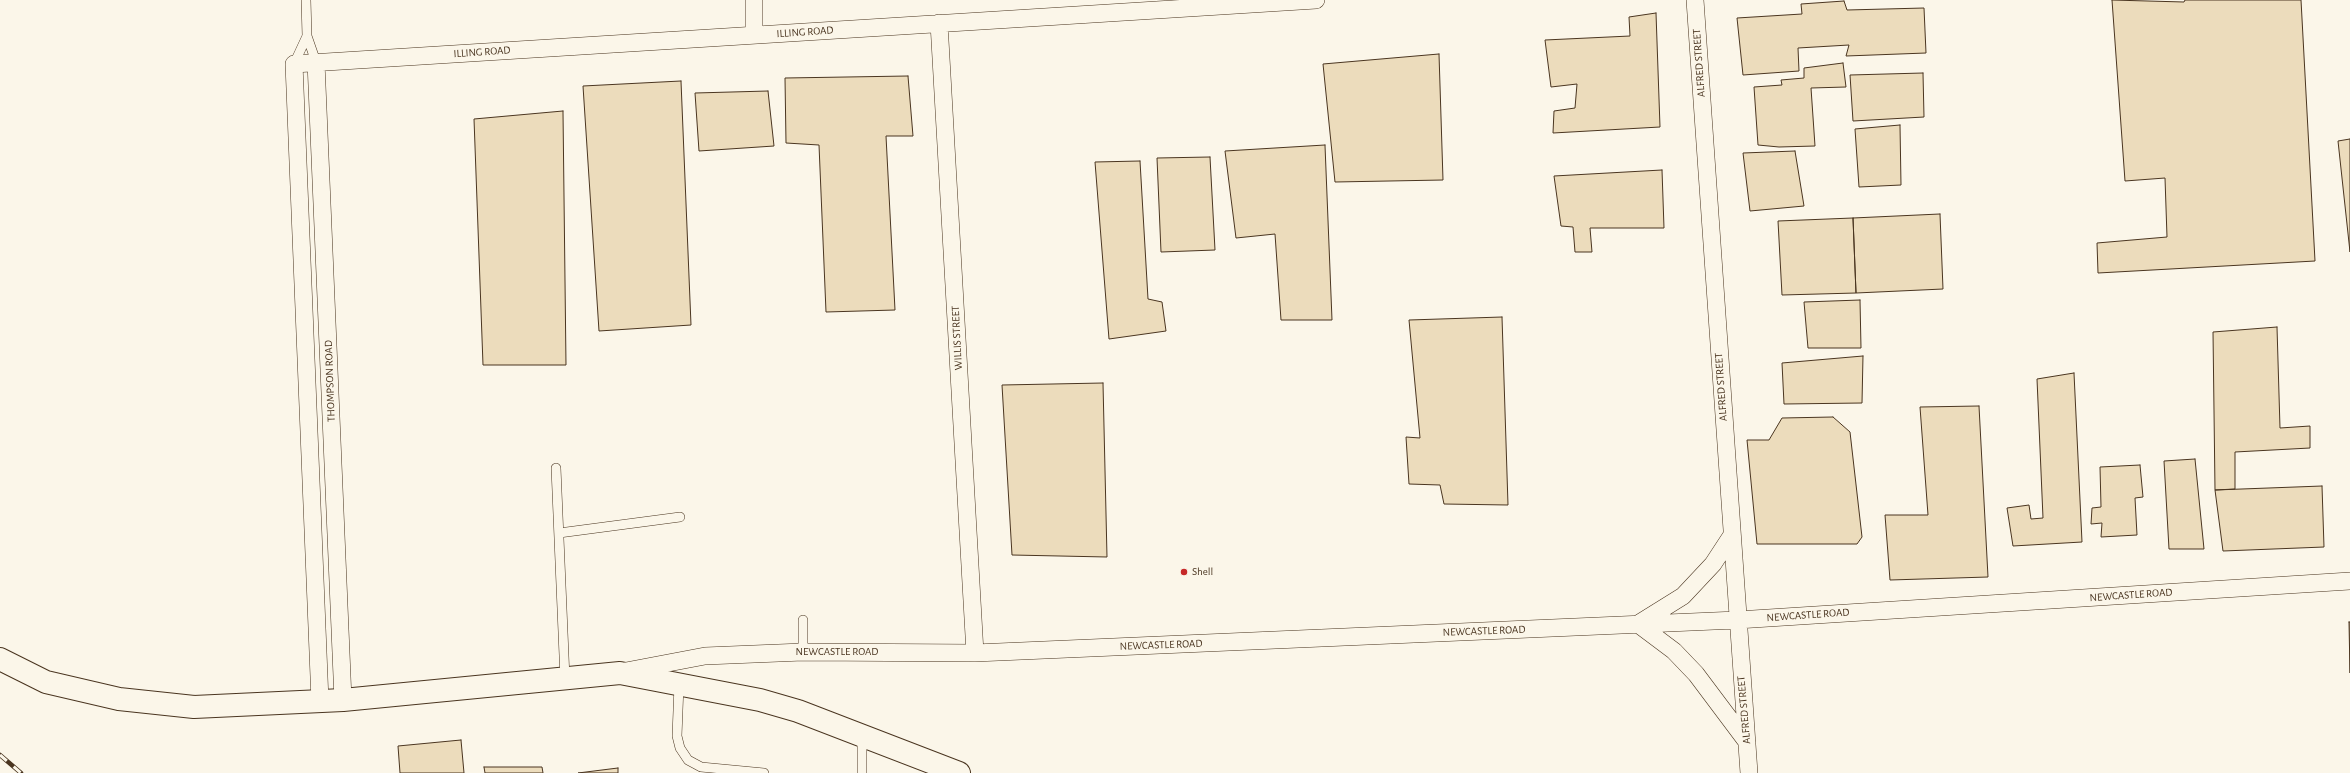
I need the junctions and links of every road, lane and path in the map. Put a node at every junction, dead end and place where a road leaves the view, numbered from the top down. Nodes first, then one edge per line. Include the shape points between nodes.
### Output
1 (306, 0) edge
2 (754, 0) edge
3 (1316, 0) edge
4 (1694, 0) edge
5 (939, 24) junction
6 (754, 35) junction
7 (307, 36) junction
8 (316, 62) junction
9 (294, 64) junction
10 (556, 468) dead end
11 (680, 517) dead end
12 (559, 533) junction
13 (1732, 535) junction
14 (2350, 581) edge
15 (803, 620) dead end
16 (1737, 620) junction
17 (1638, 624) junction
18 (803, 652) junction
19 (975, 653) junction
20 (0, 659) edge
21 (620, 673) junction
22 (565, 679) junction
23 (679, 685) junction
24 (343, 700) junction
25 (320, 701) junction
26 (862, 736) junction
27 (1747, 742) junction
28 (764, 773) edge
29 (862, 773) edge
30 (959, 773) edge
31 (1749, 773) edge

1 - 7 lane
2 - 6 street
3 - 5 street, ILLING ROAD
4 - 13 street, ALFRED STREET
5 - 6 street, ILLING ROAD
5 - 19 street, WILLIS STREET
6 - 8 street, ILLING ROAD
7 - 8 lane
7 - 9 lane
8 - 9 street, ILLING ROAD
8 - 24 street, THOMPSON ROAD
9 - 25 street, THOMPSON ROAD
10 - 12 lane
11 - 12 lane
12 - 22 lane
13 - 16 street, ALFRED STREET
13 - 17 street via 1714,564 1683,596
14 - 16 street, NEWCASTLE ROAD
15 - 18 lane
16 - 17 street, NEWCASTLE ROAD
16 - 27 street, ALFRED STREET
17 - 19 street, NEWCASTLE ROAD
17 - 27 street via 1674,651 1696,674
18 - 19 street, NEWCASTLE ROAD
18 - 21 street, NEWCASTLE ROAD via 705,656
20 - 25 highway via 46,682 119,699 194,708
21 - 22 highway
21 - 23 highway
22 - 24 highway
23 - 26 highway via 760,700 798,711
23 - 28 lane via 677,736 680,748 688,760 702,767
24 - 25 highway
26 - 29 lane
26 - 30 highway
27 - 31 street, ALFRED STREET

